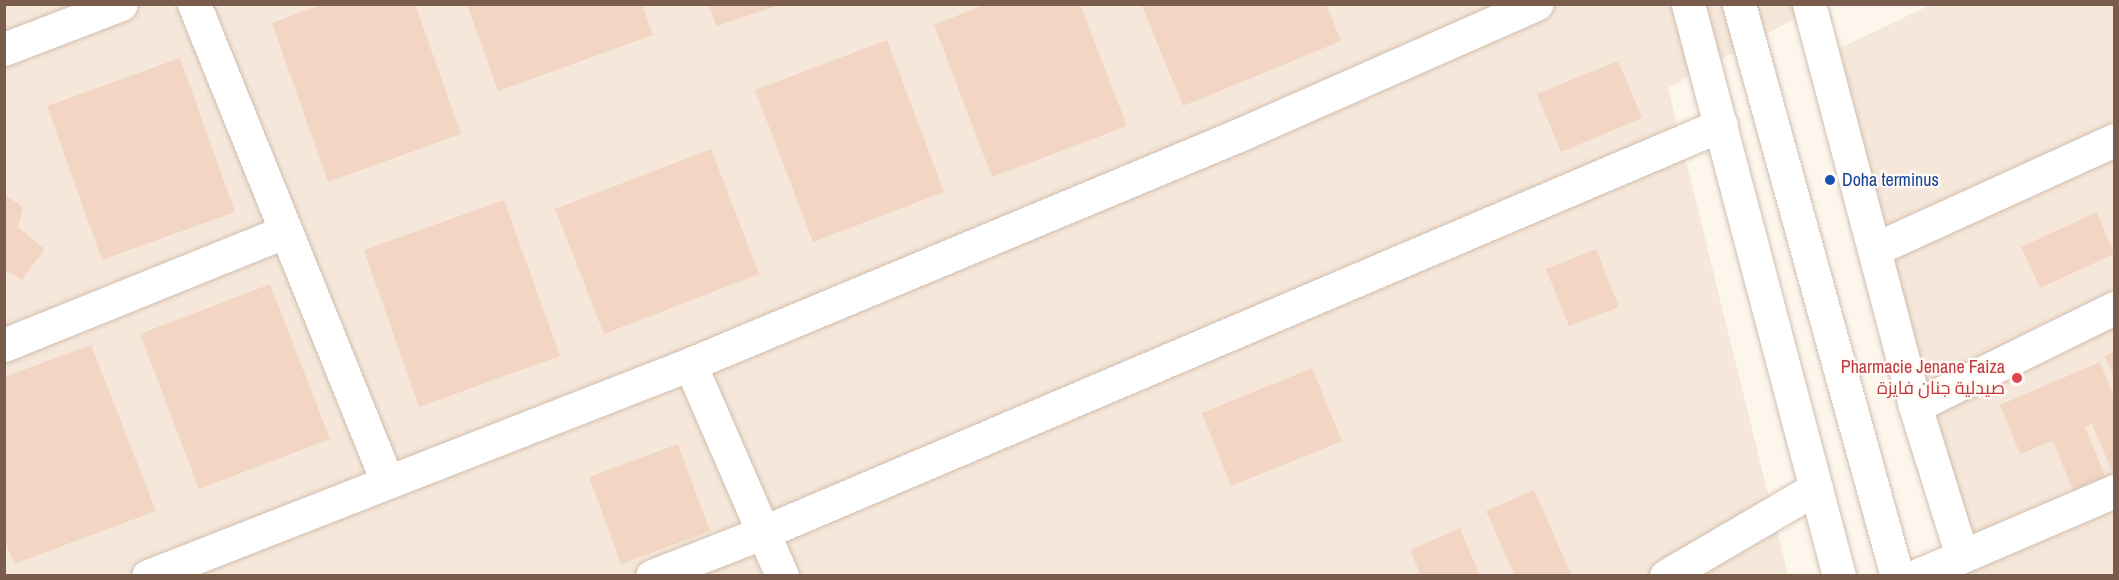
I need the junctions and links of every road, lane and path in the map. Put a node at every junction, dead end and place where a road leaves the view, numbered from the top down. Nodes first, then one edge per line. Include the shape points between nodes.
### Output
1 (120, 4) edge
2 (194, 4) edge
3 (1536, 4) edge
4 (1688, 4) edge
5 (1739, 4) edge
6 (1809, 4) edge
7 (4, 49) edge
8 (1721, 125) junction
9 (2115, 140) edge
10 (284, 232) junction
11 (1875, 249) junction
12 (2115, 308) edge
13 (4, 345) edge
14 (690, 364) junction
15 (1915, 406) junction
16 (387, 481) junction
17 (1816, 488) junction
18 (2115, 491) edge
19 (764, 532) junction
20 (1962, 556) junction
21 (148, 576) edge
22 (652, 576) edge
23 (782, 576) edge
24 (1666, 576) edge
25 (1839, 576) edge
26 (1897, 576) edge
27 (1916, 576) edge

1 - 7 street
2 - 10 street
3 - 14 street via 1228,140
4 - 8 street
5 - 26 street
6 - 11 street
8 - 17 street
8 - 19 street
9 - 11 street
10 - 13 street
10 - 16 street
11 - 15 street
12 - 15 street
14 - 16 street
14 - 19 street
15 - 20 street
16 - 21 street
17 - 24 street
17 - 25 street
18 - 20 street
19 - 22 street
19 - 23 street
20 - 27 street

